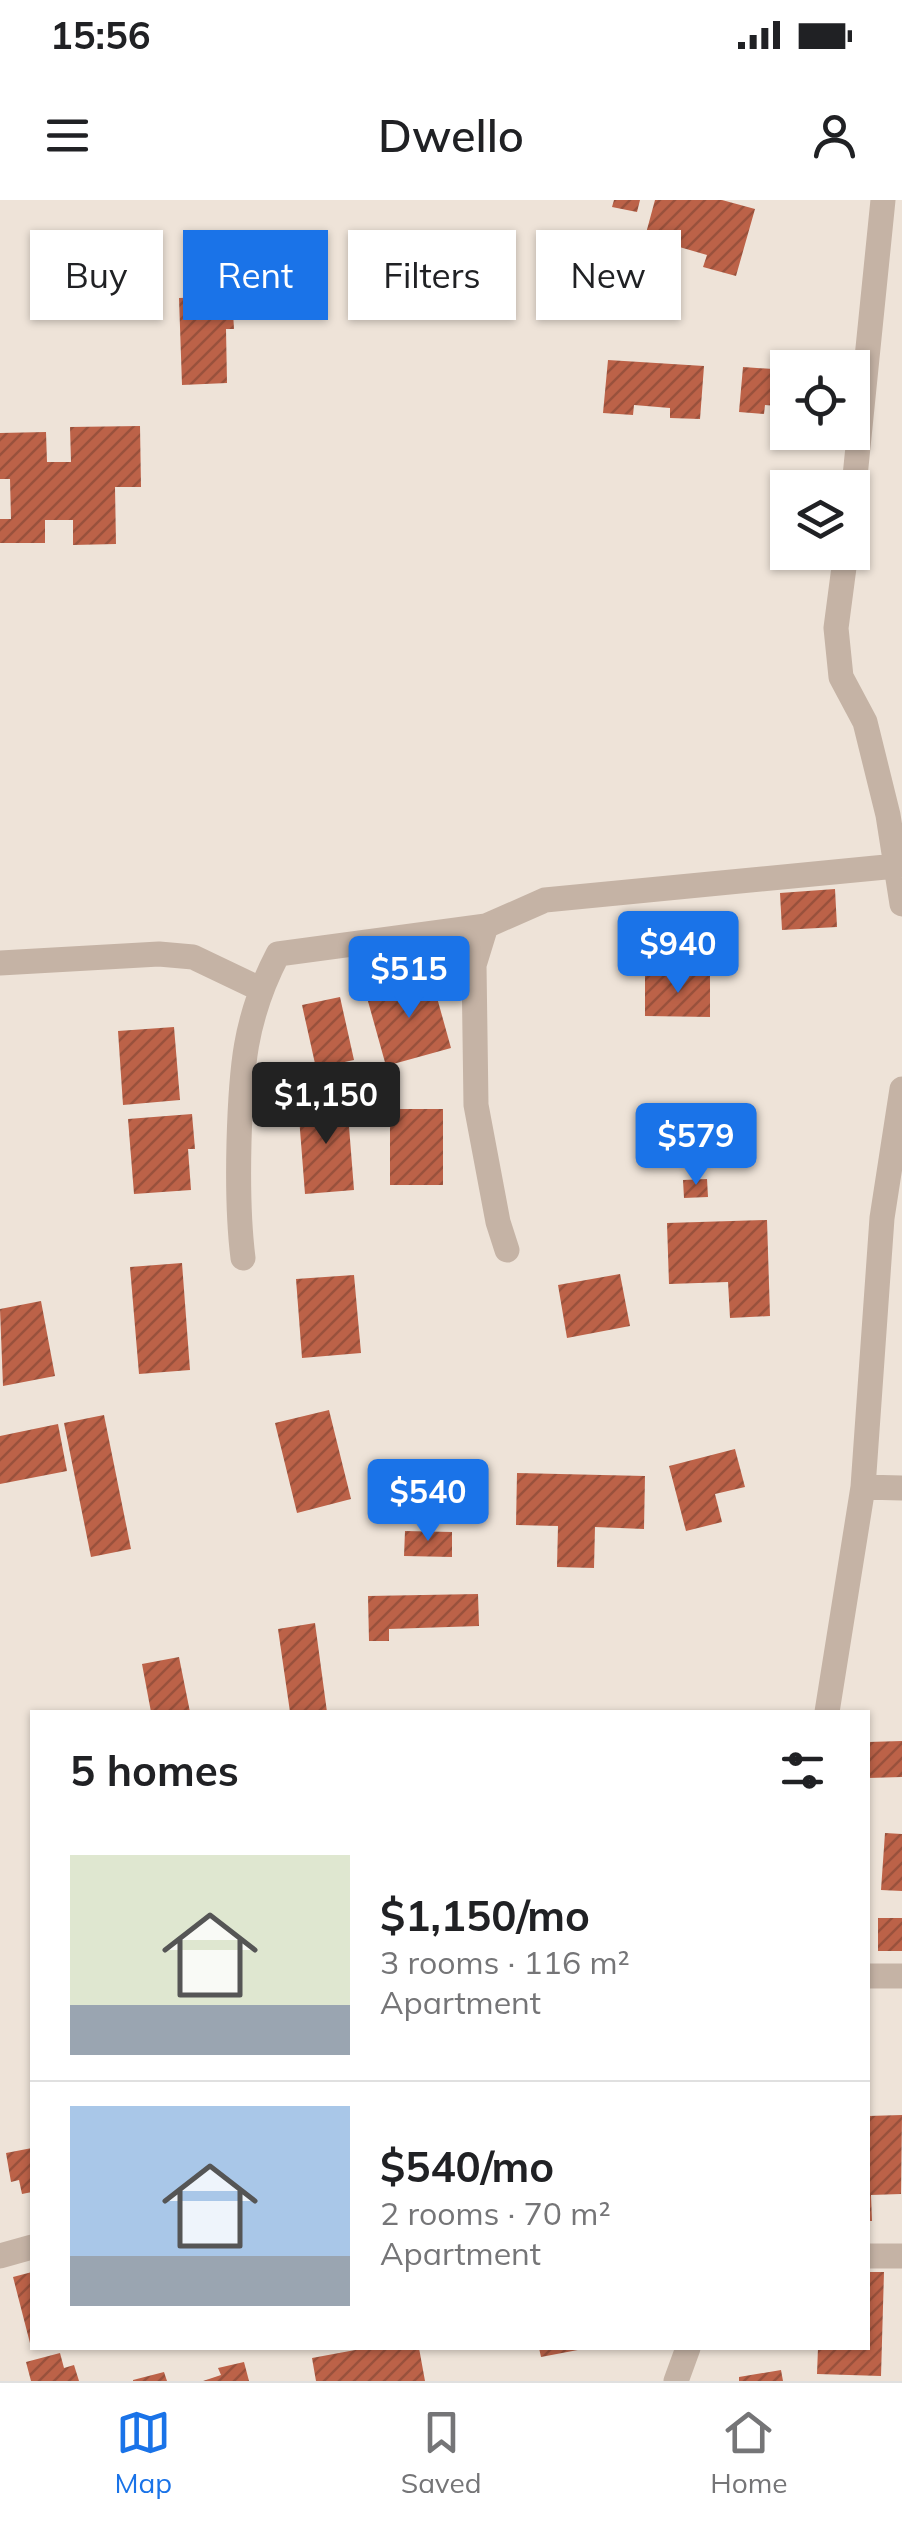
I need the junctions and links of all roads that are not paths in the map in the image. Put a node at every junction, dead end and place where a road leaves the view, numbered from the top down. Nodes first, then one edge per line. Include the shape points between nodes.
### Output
1 (883, 200) edge
2 (856, 470) edge
3 (844, 570) edge
4 (896, 866) junction
5 (902, 904) edge
6 (486, 926) junction
7 (0, 963) edge
8 (260, 988) junction
9 (902, 1089) edge
10 (507, 1250) dead end
11 (243, 1258) dead end
12 (863, 1487) junction
13 (902, 1488) edge
14 (826, 1710) edge
15 (870, 1976) edge
16 (902, 1976) edge
17 (30, 2248) edge
18 (0, 2256) edge
19 (870, 2256) edge
20 (902, 2256) edge
21 (687, 2350) edge
22 (676, 2381) edge

1 - 2 street
3 - 4 street via 836,628 841,678 865,722
4 - 5 street
4 - 6 street via 545,900
6 - 8 street via 278,954
6 - 10 street via 474,966 476,1105
7 - 8 street via 193,957
8 - 11 street via 239,1088 236,1208
9 - 12 street via 882,1218
12 - 13 street
12 - 14 street
15 - 16 street
17 - 18 street
19 - 20 street
21 - 22 street

